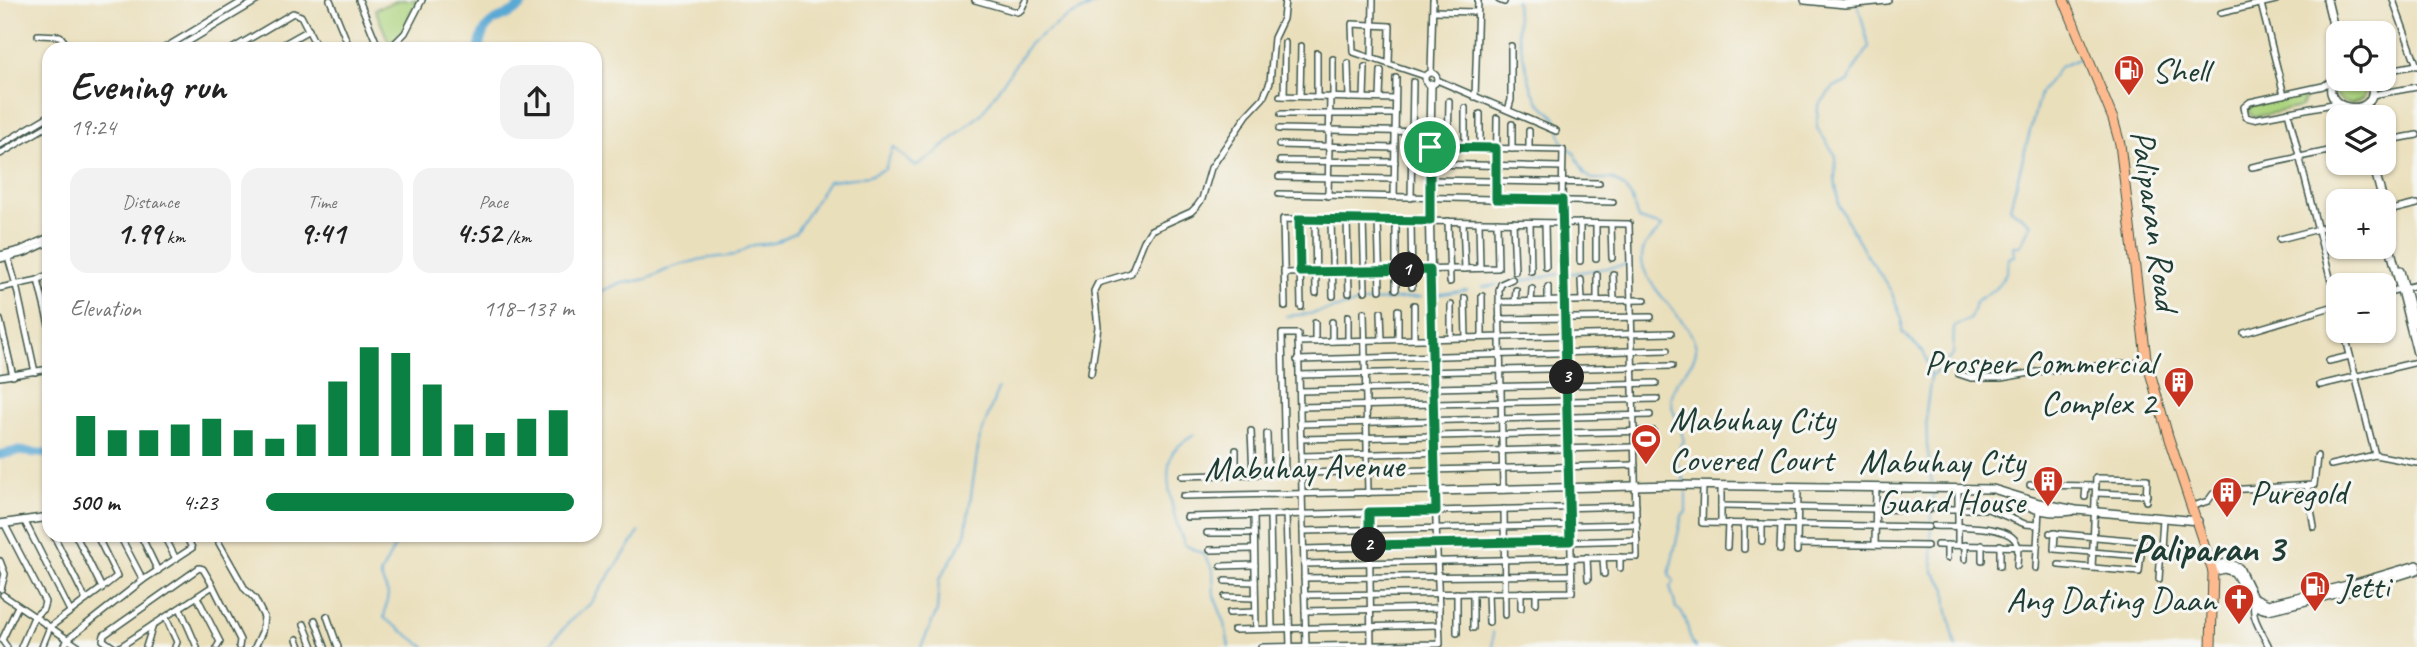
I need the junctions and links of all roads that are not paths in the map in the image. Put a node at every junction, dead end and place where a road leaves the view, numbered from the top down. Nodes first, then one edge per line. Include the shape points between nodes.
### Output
1 (245, 0) edge
2 (258, 0) edge
3 (330, 0) edge
4 (360, 0) edge
5 (422, 0) edge
6 (975, 0) edge
7 (1026, 0) edge
8 (1285, 0) edge
9 (1373, 0) edge
10 (1433, 0) edge
11 (1478, 0) edge
12 (1805, 0) edge
13 (1886, 0) edge
14 (2064, 0) edge
15 (2276, 0) edge
16 (2327, 0) edge
17 (2393, 0) edge
18 (2261, 1) edge
19 (1433, 11) junction
20 (1477, 12) junction
21 (2221, 13) dead end
22 (2332, 21) edge
23 (1372, 24) junction
24 (309, 30) junction
25 (38, 35) dead end
26 (290, 41) edge
27 (65, 42) edge
28 (175, 42) edge
29 (188, 42) edge
30 (244, 42) edge
31 (315, 42) edge
32 (347, 42) edge
33 (376, 42) edge
34 (396, 42) edge
35 (1285, 43) dead end
36 (1301, 46) dead end
37 (1511, 46) dead end
38 (1317, 53) dead end
39 (1371, 58) junction
40 (1333, 59) dead end
41 (1348, 64) dead end
42 (1389, 64) junction
43 (2417, 65) edge
44 (1365, 67) dead end
45 (2396, 69) edge
46 (1381, 71) dead end
47 (1428, 74) junction
48 (1396, 78) dead end
49 (1413, 82) dead end
50 (1434, 82) junction
51 (2326, 84) edge
52 (2417, 87) edge
53 (2332, 91) edge
54 (2372, 91) edge
55 (2284, 95) junction
56 (2372, 95) junction
57 (1300, 96) junction
58 (1317, 97) junction
59 (1331, 97) junction
60 (1475, 97) junction
61 (1349, 98) junction
62 (1364, 98) junction
63 (1380, 99) junction
64 (1395, 99) junction
65 (1449, 101) dead end
66 (2338, 103) junction
67 (2341, 105) edge
68 (2364, 105) edge
69 (1465, 108) dead end
70 (1508, 110) junction
71 (2288, 112) junction
72 (1281, 114) dead end
73 (1329, 114) junction
74 (1395, 114) junction
75 (1480, 114) dead end
76 (1497, 118) dead end
77 (42, 121) edge
78 (1512, 124) dead end
79 (42, 129) edge
80 (1279, 130) dead end
81 (1329, 130) junction
82 (1395, 131) junction
83 (1412, 131) junction
84 (1529, 131) dead end
85 (1556, 131) dead end
86 (1430, 132) junction
87 (2417, 135) edge
88 (2396, 139) edge
89 (0, 145) edge
90 (1279, 145) dead end
91 (1329, 146) junction
92 (1430, 147) junction
93 (1394, 148) junction
94 (1448, 148) junction
95 (1465, 148) junction
96 (1480, 148) junction
97 (1496, 148) junction
98 (1512, 149) junction
99 (1528, 149) junction
100 (2326, 152) edge
101 (0, 154) edge
102 (2300, 157) junction
103 (1280, 161) dead end
104 (1329, 162) junction
105 (1395, 162) junction
106 (1430, 164) junction
107 (1496, 166) junction
108 (1562, 167) junction
109 (2252, 167) dead end
110 (1279, 177) dead end
111 (1328, 178) junction
112 (1394, 179) junction
113 (1429, 180) junction
114 (1497, 181) junction
115 (1562, 183) junction
116 (1599, 183) dead end
117 (1279, 194) dead end
118 (1328, 196) junction
119 (1394, 197) junction
120 (1410, 198) junction
121 (1429, 198) junction
122 (1496, 199) junction
123 (1562, 200) junction
124 (1613, 202) dead end
125 (2417, 204) edge
126 (2396, 205) edge
127 (1299, 219) junction
128 (1315, 219) junction
129 (1331, 220) junction
130 (1347, 220) junction
131 (1363, 220) junction
132 (1378, 220) junction
133 (1396, 221) junction
134 (1411, 221) junction
135 (1430, 221) junction
136 (1448, 221) junction
137 (1463, 222) junction
138 (1479, 222) junction
139 (1497, 222) junction
140 (1513, 222) junction
141 (1530, 223) junction
142 (1545, 223) junction
143 (1562, 223) junction
144 (1580, 223) junction
145 (1596, 224) junction
146 (1611, 224) junction
147 (2326, 227) edge
148 (2318, 229) junction
149 (2280, 239) dead end
150 (42, 244) edge
151 (4, 256) edge
152 (1596, 258) dead end
153 (1612, 258) dead end
154 (2394, 259) edge
155 (2395, 259) edge
156 (1580, 261) dead end
157 (1546, 267) dead end
158 (1480, 268) junction
159 (1449, 269) junction
160 (1465, 269) junction
161 (1412, 270) junction
162 (1430, 270) junction
163 (1365, 271) junction
164 (1380, 271) junction
165 (1395, 271) junction
166 (1515, 271) dead end
167 (1531, 271) dead end
168 (1300, 272) junction
169 (1316, 272) junction
170 (1332, 272) junction
171 (1348, 272) junction
172 (1284, 273) junction
173 (2329, 273) edge
174 (1614, 274) dead end
175 (1597, 275) dead end
176 (42, 278) edge
177 (38, 279) junction
178 (1512, 279) dead end
179 (1581, 280) dead end
180 (1450, 282) dead end
181 (16, 285) junction
182 (2417, 285) edge
183 (1412, 287) dead end
184 (1548, 287) dead end
185 (0, 288) edge
186 (2402, 288) junction
187 (1396, 289) dead end
188 (1532, 289) dead end
189 (1380, 290) dead end
190 (1516, 290) dead end
191 (2396, 290) edge
192 (1365, 291) dead end
193 (1316, 293) dead end
194 (1349, 293) dead end
195 (42, 296) edge
196 (1333, 296) dead end
197 (1482, 296) dead end
198 (1465, 298) dead end
199 (1630, 299) junction
200 (1582, 300) junction
201 (1597, 300) junction
202 (1614, 300) junction
203 (1646, 300) dead end
204 (1531, 301) junction
205 (1548, 301) junction
206 (1565, 301) junction
207 (1499, 302) junction
208 (1515, 302) junction
209 (1413, 305) dead end
210 (1451, 305) dead end
211 (1285, 307) dead end
212 (1301, 307) dead end
213 (2326, 309) edge
214 (1398, 310) dead end
215 (1364, 312) dead end
216 (1381, 312) dead end
217 (1348, 316) dead end
218 (1631, 316) junction
219 (1565, 317) junction
220 (1651, 317) dead end
221 (1499, 319) junction
222 (0, 320) edge
223 (1332, 322) dead end
224 (1315, 323) dead end
225 (1631, 333) junction
226 (1671, 333) dead end
227 (2244, 333) dead end
228 (2417, 334) edge
229 (1566, 335) junction
230 (1482, 337) junction
231 (1499, 337) junction
232 (1432, 338) junction
233 (1451, 338) junction
234 (1466, 338) junction
235 (1414, 339) junction
236 (1365, 340) junction
237 (1382, 340) junction
238 (1398, 340) junction
239 (1332, 341) junction
240 (1348, 341) junction
241 (1298, 342) junction
242 (1315, 342) junction
243 (2346, 343) edge
244 (1667, 350) dead end
245 (1632, 351) junction
246 (1566, 352) junction
247 (2417, 353) edge
248 (1500, 354) junction
249 (2350, 356) junction
250 (1364, 358) junction
251 (1433, 358) junction
252 (1297, 360) junction
253 (2329, 361) dead end
254 (2147, 362) junction
255 (2417, 362) edge
256 (1672, 366) dead end
257 (1632, 367) junction
258 (1566, 369) junction
259 (42, 370) edge
260 (1500, 371) junction
261 (35, 372) junction
262 (1091, 373) dead end
263 (1433, 373) junction
264 (1959, 374) dead end
265 (1299, 375) junction
266 (1366, 375) junction
267 (13, 376) junction
268 (0, 377) edge
269 (2355, 377) junction
270 (1633, 383) junction
271 (1656, 383) dead end
272 (1567, 384) junction
273 (1501, 386) junction
274 (2320, 386) dead end
275 (1433, 388) junction
276 (1366, 389) junction
277 (1300, 391) junction
278 (1633, 398) junction
279 (1657, 399) dead end
280 (1567, 400) junction
281 (1501, 403) junction
282 (1434, 404) junction
283 (1366, 406) junction
284 (1300, 407) junction
285 (1634, 414) junction
286 (1650, 415) dead end
287 (1567, 417) junction
288 (1501, 418) junction
289 (1434, 421) junction
290 (1366, 422) junction
291 (1300, 424) junction
292 (1251, 431) dead end
293 (1653, 431) dead end
294 (1568, 432) junction
295 (1634, 432) junction
296 (1267, 434) dead end
297 (1502, 435) junction
298 (1434, 436) junction
299 (1367, 438) junction
300 (1301, 439) junction
301 (1634, 447) junction
302 (1568, 449) junction
303 (1236, 450) dead end
304 (1502, 451) junction
305 (1434, 453) junction
306 (1367, 454) junction
307 (2375, 455) junction
308 (1301, 456) junction
309 (2318, 456) dead end
310 (2417, 463) edge
311 (1635, 465) junction
312 (2331, 465) dead end
313 (1568, 467) junction
314 (1503, 468) junction
315 (1435, 470) junction
316 (1367, 472) junction
317 (1302, 473) junction
318 (1268, 474) junction
319 (1285, 474) junction
320 (1236, 475) junction
321 (1253, 475) junction
322 (1182, 476) dead end
323 (1636, 485) junction
324 (2030, 485) dead end
325 (2306, 485) junction
326 (1703, 486) junction
327 (1721, 486) junction
328 (2086, 486) junction
329 (2096, 486) junction
330 (1798, 487) junction
331 (1569, 488) junction
332 (1876, 488) junction
333 (1958, 489) junction
334 (1503, 490) junction
335 (1435, 491) junction
336 (1368, 493) junction
337 (1302, 494) junction
338 (2096, 494) junction
339 (1183, 496) dead end
340 (2085, 497) dead end
341 (1636, 506) junction
342 (1721, 506) junction
343 (2039, 506) junction
344 (2193, 506) junction
345 (1570, 507) junction
346 (1798, 507) junction
347 (1504, 509) junction
348 (1875, 509) junction
349 (1958, 509) junction
350 (1436, 511) junction
351 (1369, 512) junction
352 (2096, 512) junction
353 (1286, 514) junction
354 (1303, 514) junction
355 (1254, 515) junction
356 (1270, 515) junction
357 (1187, 517) dead end
358 (42, 518) edge
359 (2163, 518) junction
360 (24, 520) junction
361 (2198, 521) junction
362 (1724, 523) junction
363 (1744, 523) junction
364 (2, 524) edge
365 (1637, 524) junction
366 (1762, 524) junction
367 (1781, 524) junction
368 (1798, 524) junction
369 (2038, 525) junction
370 (1570, 526) junction
371 (1875, 526) junction
372 (1504, 527) junction
373 (1958, 527) junction
374 (2314, 527) dead end
375 (1436, 528) junction
376 (1369, 530) junction
377 (1303, 531) junction
378 (1207, 533) dead end
379 (1254, 533) junction
380 (2094, 537) junction
381 (1637, 540) junction
382 (1570, 541) junction
383 (1762, 541) dead end
384 (57, 542) edge
385 (79, 542) edge
386 (100, 542) edge
387 (123, 542) edge
388 (144, 542) edge
389 (167, 542) edge
390 (189, 542) edge
391 (219, 543) dead end
392 (1504, 543) junction
393 (1369, 545) junction
394 (1437, 545) junction
395 (1875, 545) junction
396 (1937, 545) dead end
397 (1947, 545) junction
398 (1958, 545) junction
399 (1965, 545) junction
400 (1982, 545) junction
401 (2000, 545) junction
402 (2017, 545) junction
403 (1927, 546) dead end
404 (1727, 547) dead end
405 (2037, 547) junction
406 (2161, 548) junction
407 (1254, 549) junction
408 (1304, 549) junction
409 (1744, 549) dead end
410 (1210, 550) dead end
411 (1780, 550) dead end
412 (2093, 552) junction
413 (2208, 552) junction
414 (2141, 556) junction
415 (1571, 557) junction
416 (1587, 557) junction
417 (1620, 557) junction
418 (1603, 558) junction
419 (1947, 558) dead end
420 (176, 559) junction
421 (1505, 559) junction
422 (1965, 559) dead end
423 (1982, 560) dead end
424 (0, 561) edge
425 (1369, 561) junction
426 (1437, 561) junction
427 (1304, 564) junction
428 (1255, 565) junction
429 (2059, 565) dead end
430 (1221, 566) dead end
431 (2000, 566) dead end
432 (2017, 566) dead end
433 (1620, 568) dead end
434 (2036, 568) dead end
435 (2092, 568) junction
436 (2417, 568) edge
437 (2212, 569) junction
438 (159, 571) junction
439 (1604, 574) dead end
440 (1571, 575) junction
441 (1438, 576) junction
442 (1505, 576) junction
443 (1370, 577) junction
444 (1304, 579) junction
445 (1588, 579) dead end
446 (2159, 579) dead end
447 (144, 580) junction
448 (1225, 581) dead end
449 (1255, 582) junction
450 (213, 586) junction
451 (102, 588) junction
452 (1536, 592) junction
453 (1, 593) edge
454 (1438, 593) junction
455 (1457, 593) junction
456 (1473, 593) junction
457 (1488, 593) junction
458 (1504, 593) junction
459 (1521, 593) junction
460 (1370, 594) junction
461 (1305, 595) junction
462 (197, 597) junction
463 (1225, 597) dead end
464 (1255, 598) junction
465 (86, 600) junction
466 (1536, 603) dead end
467 (2255, 603) junction
468 (18, 606) junction
469 (180, 608) junction
470 (1439, 608) junction
471 (1521, 608) dead end
472 (1370, 610) junction
473 (70, 611) junction
474 (1305, 611) junction
475 (1255, 612) junction
476 (1229, 613) dead end
477 (1505, 615) dead end
478 (327, 616) dead end
479 (34, 617) junction
480 (166, 618) junction
481 (315, 620) dead end
482 (1489, 622) dead end
483 (304, 624) dead end
484 (153, 625) junction
485 (1439, 625) junction
486 (1371, 626) junction
487 (50, 628) junction
488 (1306, 628) junction
489 (1473, 628) dead end
490 (1256, 629) junction
491 (1272, 629) junction
492 (1289, 629) junction
493 (1234, 630) dead end
494 (1457, 633) dead end
495 (135, 637) junction
496 (68, 639) junction
497 (147, 644) edge
498 (5, 645) edge
499 (337, 645) edge
500 (257, 646) edge
501 (1339, 646) edge
502 (1354, 646) edge
503 (1371, 646) edge
504 (1387, 646) edge
505 (1403, 646) edge
506 (21, 647) edge
507 (42, 647) edge
508 (64, 647) edge
509 (79, 647) edge
510 (113, 647) edge
511 (120, 647) edge
512 (174, 647) edge
513 (197, 647) edge
514 (217, 647) edge
515 (239, 647) edge
516 (313, 647) edge
517 (326, 647) edge
518 (1261, 647) edge
519 (1290, 647) edge
520 (1306, 647) edge
521 (1322, 647) edge
522 (2213, 647) edge
523 (2269, 647) edge

1 - 28 street
2 - 29 street
3 - 32 street
4 - 33 street
5 - 34 street
6 - 7 street via 1017,12
8 - 262 street via 1274,38 1270,82 1211,168 1202,199 1191,212 1151,230 1131,273 1098,283
9 - 23 street
10 - 19 street
11 - 20 street
12 - 13 street via 1845,4
14 - 254 main road, Paliparan Road via 2120,145
15 - 18 street
16 - 22 street
17 - 43 street
18 - 21 street
18 - 55 street
19 - 20 street
19 - 47 street
20 - 60 street
23 - 39 street
23 - 39 street via 1352,24 1353,52
23 - 42 street via 1390,26
24 - 26 street
24 - 30 street via 301,16 290,14
24 - 31 street
25 - 27 street via 60,36
35 - 57 street via 1282,96
36 - 57 street
37 - 70 street
38 - 58 street
39 - 42 street
40 - 59 street
41 - 61 street
42 - 47 street
43 - 45 street
44 - 62 street
46 - 63 street
47 - 50 street via 1436,75
47 - 50 street via 1426,82
48 - 64 street
49 - 83 street
50 - 60 street
50 - 86 street
51 - 55 street
52 - 56 street
53 - 66 street
54 - 56 street
55 - 71 street via 2250,102 2244,113 2253,120
56 - 68 street
57 - 58 street
58 - 59 street
59 - 61 street
59 - 73 street
60 - 70 street
61 - 62 street
62 - 63 street
63 - 64 street
64 - 74 street
65 - 94 street
66 - 67 street
66 - 71 street
69 - 95 street
70 - 85 street
71 - 102 street
72 - 73 street
73 - 74 street
73 - 81 street
74 - 82 street
75 - 96 street
76 - 97 street
77 - 89 street
78 - 98 street
79 - 101 street
80 - 81 street
81 - 82 street
81 - 91 street
82 - 83 street
82 - 93 street
83 - 86 street
83 - 120 street
84 - 99 street
86 - 92 street
87 - 88 street
90 - 91 street
91 - 93 street
91 - 104 street
92 - 94 street
92 - 106 street
93 - 105 street
94 - 95 street
95 - 96 street
96 - 97 street
97 - 98 street
97 - 107 street
98 - 99 street
99 - 108 street via 1563,149
100 - 102 street
102 - 109 street
102 - 148 street
103 - 104 street
104 - 105 street
104 - 111 street
105 - 112 street
106 - 107 street
106 - 113 street
107 - 108 street
107 - 114 street
108 - 115 street
110 - 111 street
111 - 112 street
111 - 118 street
112 - 119 street
113 - 114 street
113 - 121 street
114 - 115 street
114 - 122 street
115 - 116 street
115 - 123 street
117 - 118 street
118 - 119 street
119 - 120 street
120 - 121 street
121 - 122 street
121 - 135 street
122 - 123 street
123 - 124 street
123 - 143 street
125 - 126 street
127 - 128 street
127 - 168 street
127 - 172 street via 1283,219
128 - 129 street
128 - 169 street
129 - 130 street
129 - 170 street
130 - 131 street
130 - 171 street
131 - 132 street
131 - 163 street
132 - 133 street
132 - 164 street
133 - 134 street
133 - 165 street
134 - 135 street
134 - 161 street
135 - 136 street
135 - 162 street
136 - 137 street
136 - 159 street
137 - 138 street
137 - 160 street
138 - 139 street
138 - 158 street
139 - 140 street
139 - 158 street via 1498,268
140 - 141 street
140 - 166 street
141 - 142 street
141 - 167 street
142 - 143 street
142 - 157 street
143 - 144 street
143 - 206 street
144 - 145 street
144 - 156 street
145 - 146 street
145 - 152 street
146 - 153 street
146 - 199 street via 1629,224
147 - 148 street
148 - 149 street
148 - 173 street
150 - 151 street
151 - 181 street
154 - 186 street
155 - 186 street
158 - 160 street
159 - 160 street
159 - 162 street
159 - 180 street
161 - 162 street
161 - 165 street
161 - 183 street
162 - 232 street
163 - 164 street
163 - 171 street
163 - 192 street
164 - 165 street
164 - 189 street
165 - 187 street
168 - 169 street
168 - 172 street
168 - 212 street
169 - 170 street
169 - 193 street
170 - 171 street
170 - 196 street
171 - 194 street
172 - 211 street
174 - 202 street
175 - 201 street
176 - 177 street
177 - 181 street
177 - 195 street
178 - 207 street via 1500,286
179 - 200 street
181 - 185 street
181 - 261 street
182 - 186 street
184 - 205 street
186 - 191 street
186 - 228 street
186 - 247 street
188 - 204 street
190 - 208 street
197 - 230 street
198 - 234 street
199 - 202 street
199 - 203 street
199 - 218 street
200 - 201 street
200 - 206 street
201 - 202 street
204 - 205 street
204 - 208 street
205 - 206 street
206 - 219 street
207 - 208 street
207 - 221 street
209 - 235 street
210 - 233 street
213 - 227 street
214 - 238 street
215 - 236 street
216 - 237 street
217 - 240 street
218 - 219 street
218 - 220 street
218 - 225 street
219 - 221 street
219 - 229 street
221 - 231 street
222 - 267 street
223 - 239 street
224 - 242 street
225 - 226 street
225 - 229 street
225 - 245 street
229 - 231 street
229 - 246 street
230 - 231 street
230 - 234 street
231 - 248 street
232 - 233 street
232 - 235 street
232 - 251 street
233 - 234 street
235 - 238 street
236 - 237 street
236 - 240 street
236 - 250 street
237 - 238 street
239 - 240 street
239 - 242 street
241 - 242 street
241 - 252 street
241 - 319 street via 1298,334 1282,334
243 - 249 street
244 - 245 street
245 - 246 street
245 - 257 street
246 - 248 street
246 - 258 street
248 - 251 street
248 - 260 street
249 - 253 street
249 - 269 street
250 - 251 street
250 - 252 street
250 - 266 street
251 - 263 street
252 - 265 street
254 - 264 street via 2001,378
254 - 344 main road, Paliparan Road
255 - 269 street
256 - 257 street
257 - 258 street
257 - 270 street
258 - 260 street
258 - 272 street
259 - 261 street
260 - 263 street
260 - 273 street
261 - 267 street
263 - 266 street
263 - 275 street
265 - 266 street
265 - 277 street
266 - 276 street
267 - 268 street
269 - 274 street
269 - 307 street
270 - 271 street
270 - 272 street
270 - 278 street
272 - 273 street
272 - 280 street
273 - 275 street
273 - 281 street
275 - 276 street
275 - 282 street
276 - 277 street
276 - 283 street
277 - 284 street
278 - 279 street
278 - 280 street
278 - 285 street
280 - 281 street
280 - 287 street
281 - 282 street
281 - 288 street
282 - 283 street
282 - 289 street
283 - 284 street
283 - 290 street
284 - 291 street
285 - 286 street
285 - 287 street
285 - 295 street
287 - 288 street
287 - 294 street
288 - 289 street
288 - 297 street
289 - 290 street
289 - 298 street
290 - 291 street
290 - 299 street
291 - 300 street
292 - 321 street
293 - 295 street
294 - 295 street
294 - 297 street
294 - 302 street
295 - 301 street
296 - 318 street
297 - 298 street
297 - 304 street
298 - 299 street
298 - 305 street
299 - 300 street
299 - 306 street
300 - 308 street
301 - 302 street
301 - 311 street
302 - 304 street
302 - 313 street
303 - 320 street
304 - 305 street
304 - 314 street
305 - 306 street
305 - 315 street
306 - 308 street
306 - 316 street
307 - 310 street
307 - 312 street
308 - 317 street
309 - 325 street via 2314,485
311 - 313 street
311 - 323 street
313 - 314 street
313 - 331 street
314 - 315 street
314 - 334 street
315 - 316 street
315 - 335 street
316 - 317 street
316 - 336 street
317 - 319 street
317 - 337 street
318 - 319 street
318 - 321 street
320 - 321 street
320 - 322 street
323 - 326 street, Mabuhay Avenue
323 - 331 street, Mabuhay Avenue
323 - 341 street
324 - 328 street
325 - 344 street via 2227,490
325 - 374 street
326 - 327 street, Mabuhay Avenue
326 - 362 street via 1702,523
327 - 330 street, Mabuhay Avenue
327 - 342 street
328 - 329 street
328 - 340 street
329 - 338 street
329 - 338 street via 2096,478 2147,479 2146,498
330 - 332 street, Mabuhay Avenue
330 - 346 street
331 - 334 street, Mabuhay Avenue
331 - 345 street
332 - 333 street, Mabuhay Avenue
332 - 348 street
333 - 343 street, Mabuhay Avenue via 1993,489
333 - 349 street
334 - 335 street, Mabuhay Avenue
335 - 336 street, Mabuhay Avenue
335 - 350 street
336 - 337 street, Mabuhay Avenue
337 - 339 street, Mabuhay Avenue
337 - 354 street
338 - 352 street
341 - 345 street
341 - 365 street
342 - 346 street
342 - 362 street
343 - 352 street, Mabuhay Avenue
343 - 369 street
344 - 361 main road, Paliparan Road
345 - 347 street
345 - 370 street
346 - 348 street
346 - 368 street
347 - 350 street
347 - 372 street
348 - 349 street
348 - 371 street
349 - 369 street via 1988,509
349 - 373 street
350 - 351 street
350 - 375 street
351 - 354 street
351 - 376 street
352 - 359 street, Mabuhay Avenue
352 - 380 street
353 - 354 street
353 - 356 street
353 - 492 street
354 - 377 street
355 - 356 street
355 - 357 street
355 - 379 street
356 - 491 street
358 - 360 street
359 - 361 street, Mabuhay Avenue
359 - 406 street
360 - 364 street
360 - 473 street
361 - 413 main road, Paliparan Road
362 - 363 street
362 - 404 street
363 - 366 street
363 - 409 street
364 - 479 street via 45,602
365 - 370 street
365 - 381 street
366 - 367 street
366 - 383 street
367 - 368 street
367 - 411 street
368 - 371 street
368 - 395 street via 1797,547
369 - 405 street
370 - 372 street
370 - 382 street
371 - 373 street
371 - 395 street
372 - 375 street
372 - 392 street
373 - 398 street
373 - 402 street via 1994,529
375 - 376 street
375 - 394 street
376 - 377 street
376 - 393 street
377 - 408 street
378 - 379 street
379 - 407 street
380 - 412 street
380 - 412 street via 2052,533 2054,549
380 - 414 street via 2142,541
381 - 382 street
381 - 417 street via 1637,557
382 - 392 street
382 - 415 street
384 - 465 street
385 - 451 street
386 - 451 street via 117,576
387 - 447 street
388 - 438 street
389 - 420 street
390 - 420 street via 192,548
391 - 500 street via 261,608 264,617
392 - 394 street
392 - 421 street
393 - 394 street
393 - 408 street
393 - 425 street
394 - 426 street
395 - 403 street
396 - 397 street
397 - 398 street
397 - 419 street
398 - 399 street
399 - 400 street
399 - 422 street
400 - 401 street
400 - 423 street
401 - 402 street
401 - 431 street
402 - 405 street
402 - 432 street
405 - 434 street
406 - 413 street
406 - 446 street
407 - 410 street
407 - 428 street
408 - 427 street
412 - 414 street
412 - 435 street
413 - 437 main road, Paliparan Road
414 - 435 street via 2139,572
415 - 416 street
415 - 421 street
415 - 440 street
416 - 418 street
416 - 445 street
417 - 418 street
417 - 433 street
418 - 439 street
420 - 438 street
421 - 426 street
421 - 442 street
424 - 453 street via 5,574
425 - 426 street
425 - 427 street
425 - 443 street
426 - 441 street
427 - 444 street
428 - 430 street
428 - 449 street
429 - 435 street
436 - 467 street via 2271,604
437 - 467 street via 2228,563 2239,568
437 - 522 main road, Paliparan Road
438 - 447 street
440 - 442 street
440 - 452 street via 1572,592
441 - 442 street
441 - 443 street
441 - 454 street
442 - 458 street
443 - 444 street
443 - 460 street
444 - 461 street
447 - 496 street
448 - 449 street
449 - 464 street
450 - 462 street
450 - 510 street via 199,568 104,635 103,640
450 - 515 street via 240,640
451 - 465 street
452 - 459 street
452 - 466 street
453 - 468 street
454 - 455 street
454 - 460 street
454 - 470 street
455 - 456 street
455 - 494 street
456 - 457 street
456 - 489 street
457 - 458 street
457 - 482 street
458 - 459 street
458 - 477 street
459 - 471 street
460 - 461 street
460 - 472 street
461 - 474 street
462 - 469 street
462 - 514 street via 220,642
463 - 464 street
464 - 475 street
465 - 473 street
467 - 523 street via 2254,616
468 - 479 street
468 - 498 street
469 - 480 street
469 - 513 street
470 - 472 street
470 - 485 street
472 - 474 street
472 - 486 street
473 - 487 street
474 - 488 street
475 - 476 street
475 - 490 street
478 - 499 street
479 - 487 street
479 - 506 street
480 - 484 street
480 - 512 street via 177,642
481 - 517 street
483 - 516 street
484 - 495 street
484 - 497 street
485 - 486 street
485 - 505 street via 1440,643
486 - 488 street
486 - 503 street
487 - 496 street
487 - 507 street
488 - 492 street
488 - 520 street
490 - 491 street
490 - 493 street
491 - 492 street
492 - 519 street
495 - 497 street
495 - 511 street
496 - 508 street
496 - 509 street
499 - 517 street
501 - 502 street
501 - 521 street
502 - 503 street
503 - 504 street
504 - 505 street
518 - 519 street
519 - 520 street
520 - 521 street

